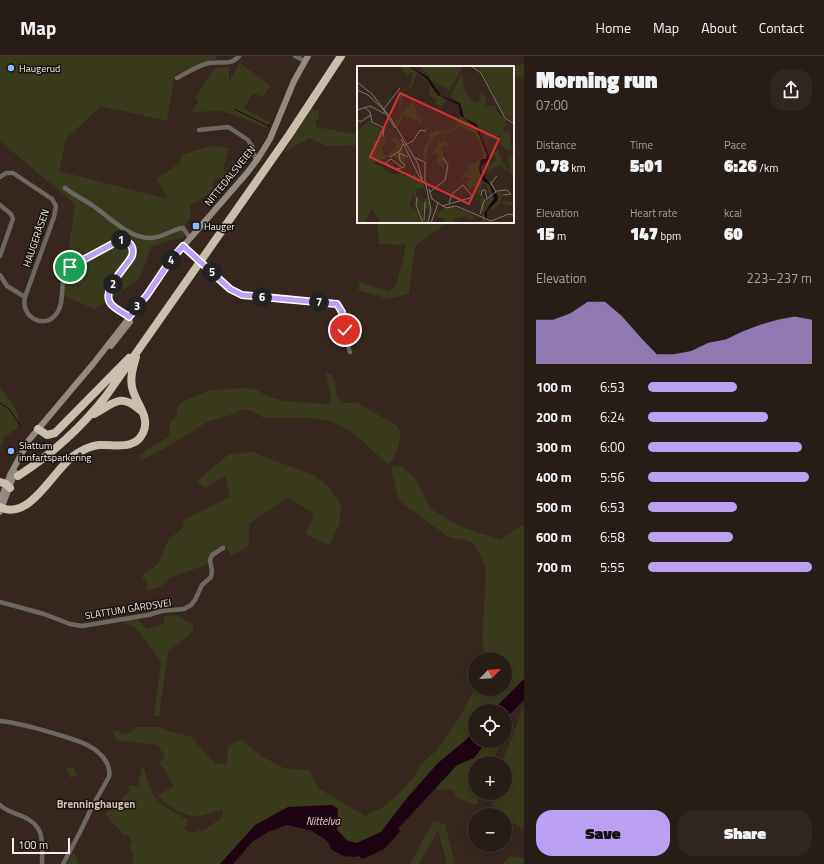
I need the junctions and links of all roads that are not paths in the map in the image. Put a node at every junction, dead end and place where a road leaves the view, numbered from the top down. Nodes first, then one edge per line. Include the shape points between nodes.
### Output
1 (239, 56) edge
2 (295, 56) edge
3 (337, 56) edge
4 (341, 56) edge
5 (306, 58) edge
6 (177, 78) dead end
7 (198, 130) dead end
8 (256, 162) junction
9 (0, 177) edge
10 (65, 188) dead end
11 (0, 205) edge
12 (190, 238) junction
13 (183, 246) junction
14 (204, 254) junction
15 (0, 256) edge
16 (0, 275) edge
17 (25, 297) junction
18 (129, 318) junction
19 (138, 351) junction
20 (350, 352) dead end
21 (142, 412) junction
22 (89, 417) junction
23 (38, 429) junction
24 (18, 476) dead end
25 (5, 485) edge
26 (1, 506) edge
27 (223, 548) dead end
28 (0, 602) edge
29 (0, 721) edge
30 (0, 805) edge
31 (42, 864) edge
32 (63, 864) edge

1 - 6 street via 233,62 210,63
2 - 5 street
3 - 14 highway
4 - 14 highway via 289,135
5 - 8 main road, NITTEDALSVEIEN via 270,139
7 - 8 street via 230,128 248,140
8 - 12 main road, NITTEDALSVEIEN
9 - 17 street, HAUGERÅSEN via 6,173 13,173 52,199 56,206
10 - 12 street via 118,225 137,235 147,238 160,237 183,228
11 - 15 street via 13,219
12 - 13 main road, NITTEDALSVEIEN
13 - 18 main road, NITTEDALSVEIEN
13 - 20 street, bridge via 230,289 242,295 337,304 342,312
14 - 19 highway
16 - 17 street via 7,286
17 - 18 street via 24,308 32,318 45,321 52,318 60,307 65,274 70,267 115,242 124,240 132,246 132,256 110,288 108,296 111,304
18 - 23 main road, NITTEDALSVEIEN
19 - 21 highway via 131,384
19 - 22 highway
19 - 23 highway via 122,364 57,432 47,435
21 - 22 highway via 132,404 120,401 108,404
21 - 26 highway via 144,427 136,441 126,446 99,445 80,451 26,504 16,509
22 - 24 highway via 58,447
23 - 25 main road, NITTEDALSVEIEN via 25,446
25 - 26 main road, NITTEDALSVEIEN
27 - 28 street, SLATTUM GÅRDSVEI via 212,555 211,577 202,585 190,606 184,609 82,626
29 - 32 street via 27,726 84,743 97,752 108,766 110,777
30 - 31 street via 36,825 42,838

